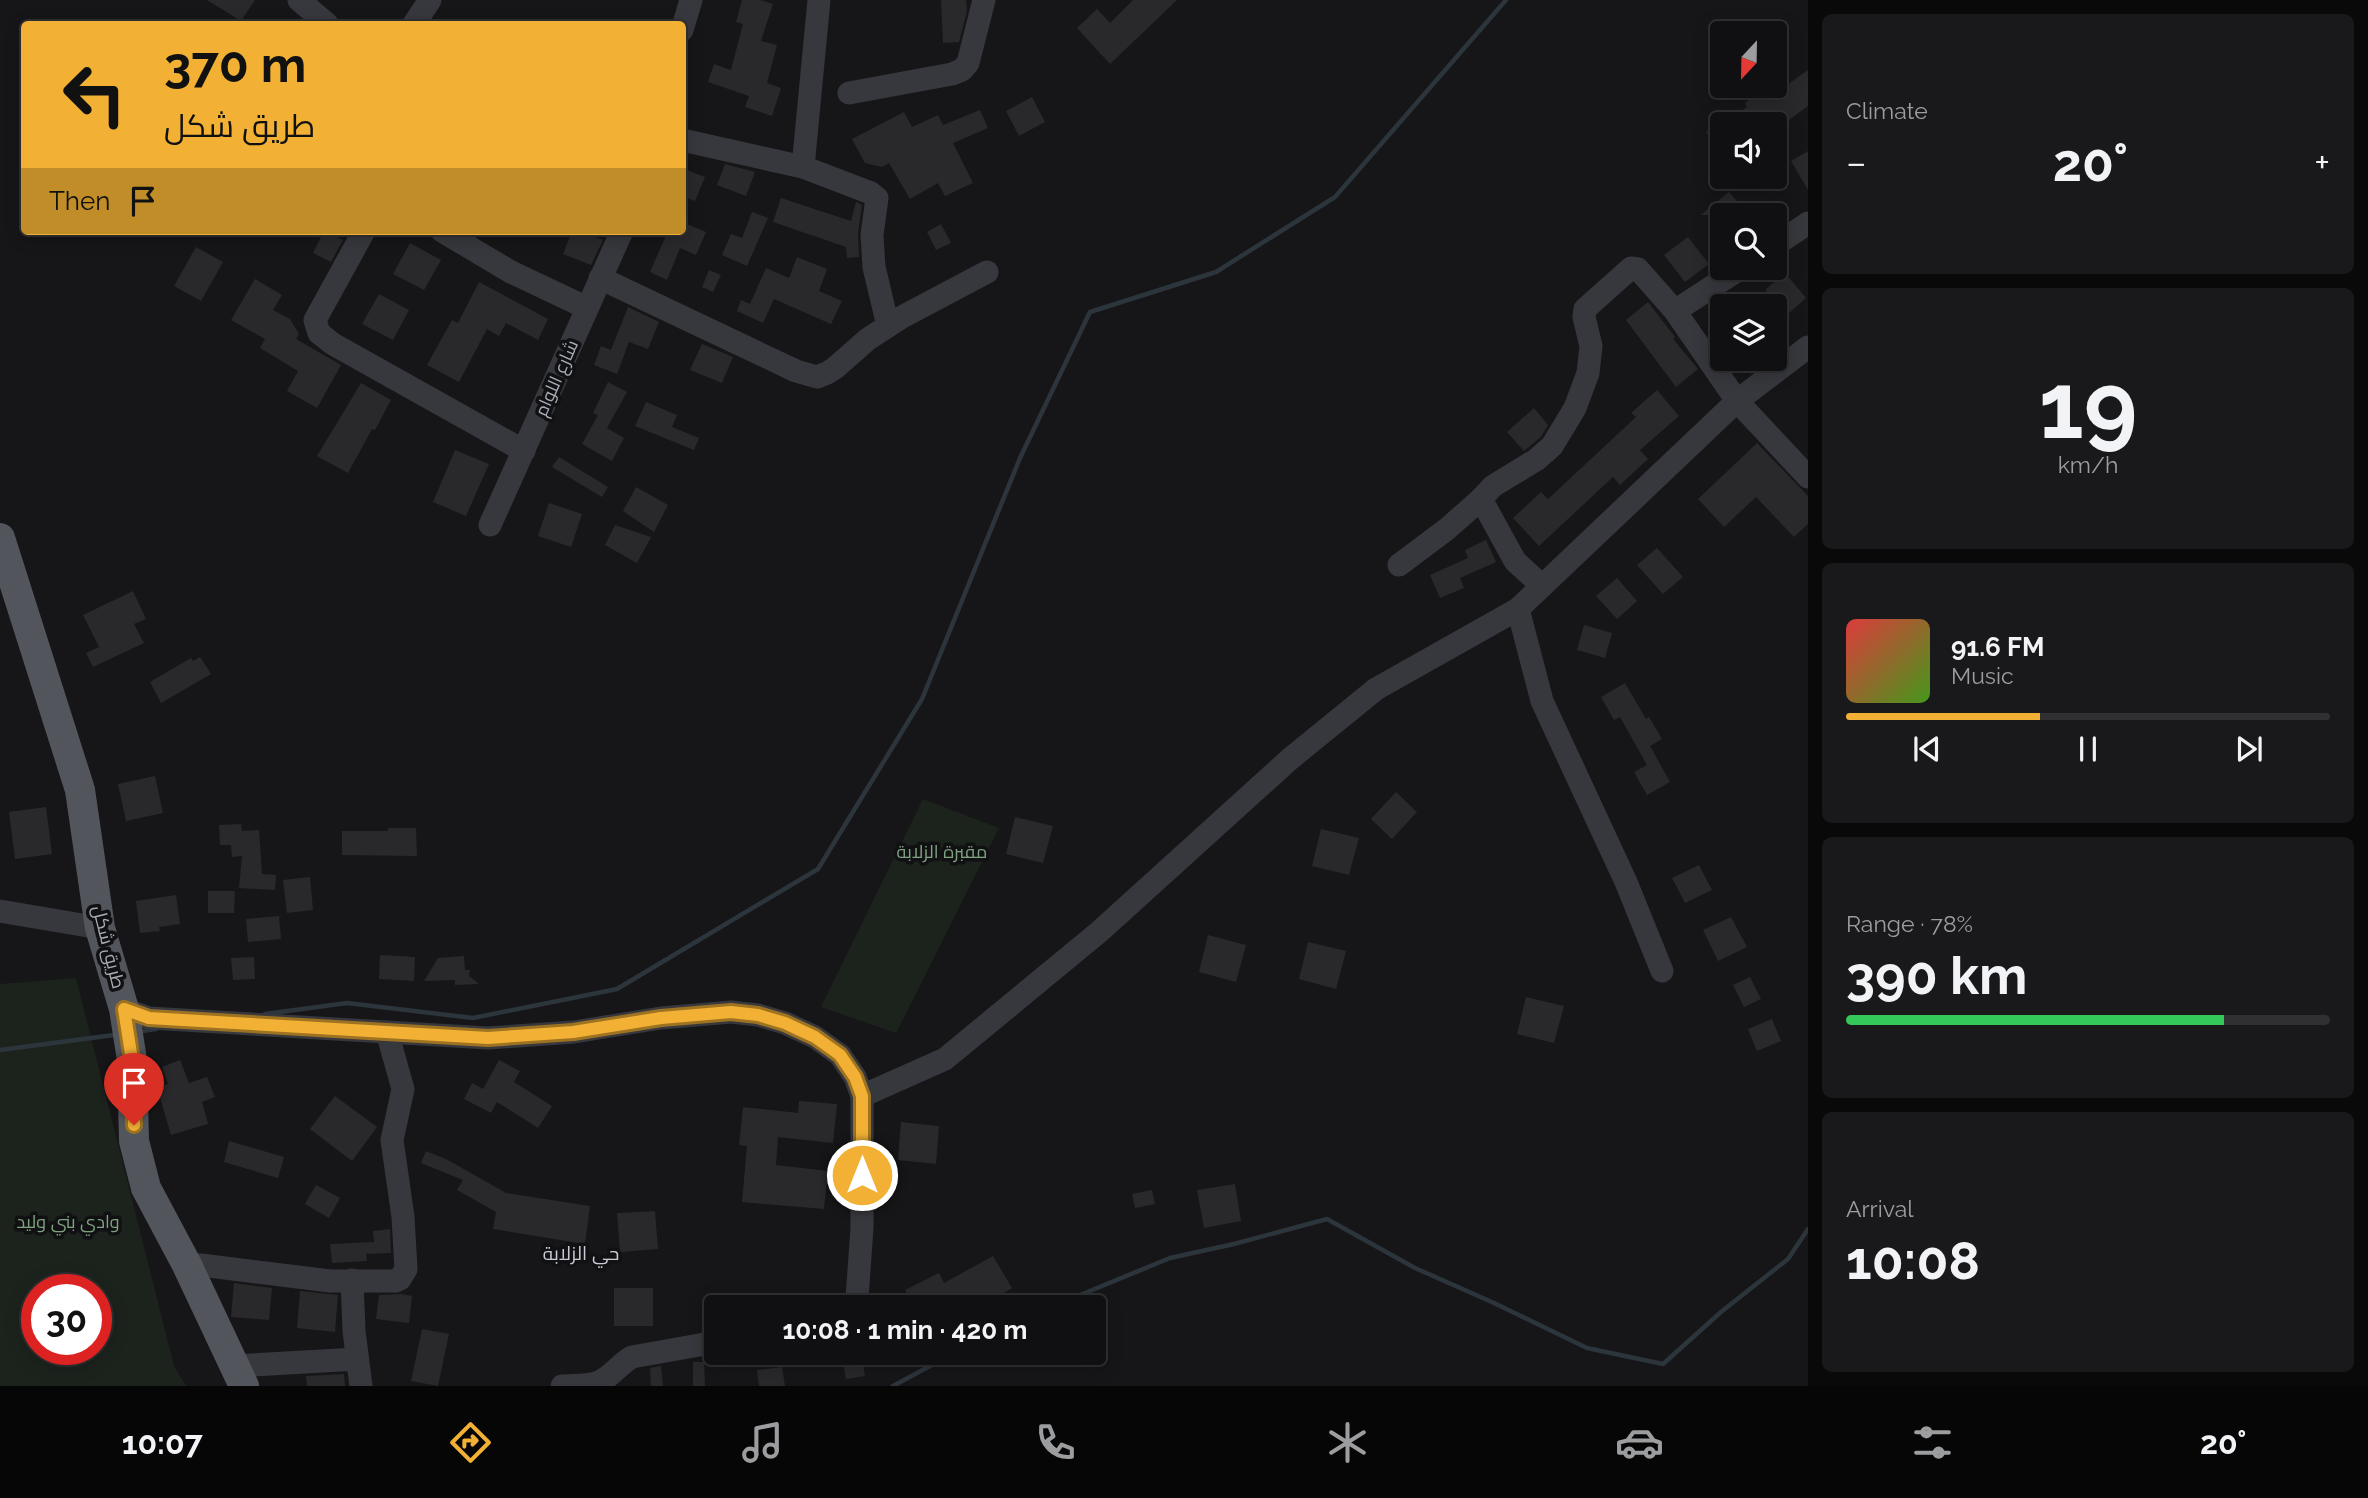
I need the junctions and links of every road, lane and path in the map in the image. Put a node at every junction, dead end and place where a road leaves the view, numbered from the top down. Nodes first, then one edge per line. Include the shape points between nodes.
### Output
1 (299, 0) edge
2 (430, 0) edge
3 (691, 0) edge
4 (818, 0) edge
5 (984, 0) edge
6 (324, 21) edge
7 (416, 21) edge
8 (685, 21) edge
9 (849, 93) dead end
10 (686, 141) edge
11 (803, 167) junction
12 (1808, 223) edge
13 (362, 235) edge
14 (449, 235) edge
15 (620, 235) edge
16 (1787, 237) edge
17 (987, 272) dead end
18 (600, 278) junction
19 (1723, 280) edge
20 (587, 308) junction
21 (1675, 312) junction
22 (888, 326) junction
23 (1808, 347) edge
24 (1737, 401) junction
25 (524, 451) junction
26 (1808, 477) edge
27 (1481, 499) junction
28 (490, 525) dead end
29 (0, 538) edge
30 (1399, 565) dead end
31 (1542, 586) junction
32 (1518, 609) junction
33 (0, 911) edge
34 (100, 928) junction
35 (1662, 971) dead end
36 (124, 1009) junction
37 (387, 1032) junction
38 (862, 1096) junction
39 (187, 1265) junction
40 (352, 1280) junction
41 (857, 1295) edge
42 (704, 1344) edge
43 (357, 1359) junction
44 (239, 1376) edge
45 (361, 1386) edge
46 (562, 1386) edge

1 - 6 street
2 - 7 street
3 - 8 street
4 - 11 street
5 - 9 street via 971,56 962,70
10 - 11 street
11 - 22 street via 877,198 874,268
12 - 16 street
13 - 25 street via 315,320 319,333
14 - 20 street via 511,272
15 - 18 street, شارع اللوام
17 - 22 street
18 - 20 street, شارع اللوام
18 - 22 street via 796,372 817,377
19 - 21 street
20 - 25 street, شارع اللوام
21 - 24 street
21 - 27 street via 1634,267 1587,305 1588,373 1568,422 1552,446
23 - 24 street
24 - 26 street
24 - 31 street
25 - 28 street, شارع اللوام
27 - 30 street
27 - 31 street via 1515,561
29 - 34 main road, طريق شكل via 80,790
31 - 32 street
32 - 35 street via 1542,701
32 - 38 street via 1376,689 1290,759 1099,932 945,1059
33 - 34 street
34 - 36 main road, طريق شكل
36 - 37 street via 149,1018
36 - 39 main road, طريق شكل via 139,1166
37 - 38 street via 527,1037 661,1018 731,1012 758,1015 815,1037 840,1055
37 - 40 street via 403,1089 392,1140 406,1269 396,1281
38 - 41 street
39 - 40 street
39 - 44 main road, طريق شكل
40 - 43 street
42 - 46 street via 632,1357 595,1384
43 - 44 street
43 - 45 street

